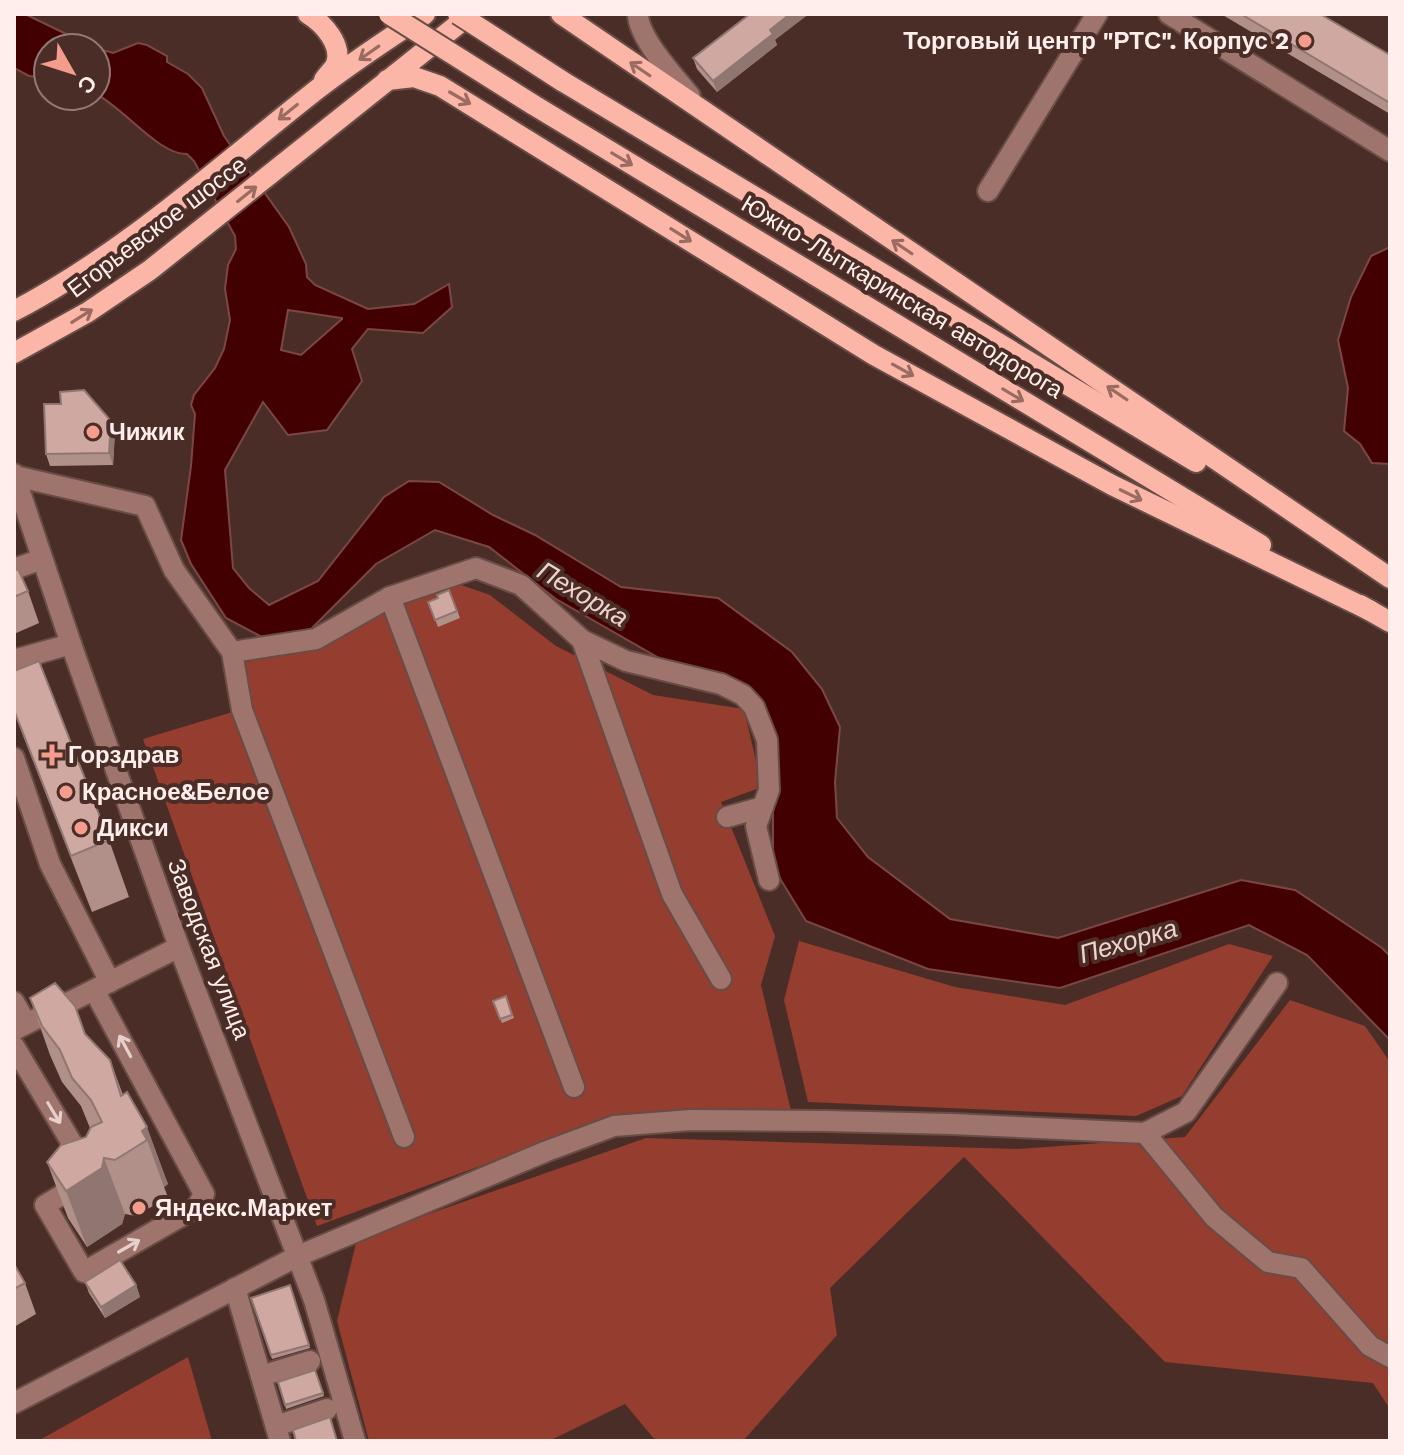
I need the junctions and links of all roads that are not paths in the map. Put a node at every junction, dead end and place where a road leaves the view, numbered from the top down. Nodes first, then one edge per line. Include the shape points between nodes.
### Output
1 (308, 14) edge
2 (389, 14) edge
3 (425, 14) edge
4 (458, 14) edge
5 (471, 14) edge
6 (561, 14) edge
7 (638, 14) edge
8 (1097, 14) edge
9 (1169, 14) edge
10 (387, 80) junction
11 (313, 92) junction
12 (690, 96) dead end
13 (1390, 151) edge
14 (988, 191) dead end
15 (14, 311) edge
16 (14, 353) edge
17 (14, 475) edge
18 (42, 559) junction
19 (14, 569) edge
20 (1390, 578) edge
21 (390, 597) junction
22 (1371, 611) junction
23 (1390, 622) edge
24 (582, 640) junction
25 (71, 644) junction
26 (232, 652) junction
27 (14, 660) edge
28 (14, 758) edge
29 (763, 807) junction
30 (727, 817) dead end
31 (769, 880) dead end
32 (179, 947) junction
33 (721, 979) dead end
34 (1277, 983) dead end
35 (102, 986) junction
36 (14, 1002) edge
37 (20, 1026) edge
38 (14, 1046) edge
39 (574, 1087) dead end
40 (1145, 1133) junction
41 (404, 1137) dead end
42 (298, 1256) junction
43 (235, 1288) junction
44 (1390, 1357) edge
45 (310, 1361) dead end
46 (261, 1376) junction
47 (14, 1403) edge
48 (327, 1409) dead end
49 (278, 1434) edge
50 (355, 1441) edge

1 - 11 main road via 331,35 337,53 336,63
2 -> 22 main road, Южно-Лыткаринская автодорога, bridge
3 -> 11 main road
4 - 20 main road, Южно-Лыткаринская автодорога, bridge
5 - 10 main road, Егорьевское шоссе
20 -> 6 main road
7 - 12 street via 649,42
8 - 14 street
9 - 13 street
16 -> 10 main road, Егорьевское шоссе via 150,270
10 -> 22 main road via 414,77 440,86 874,355 1112,485
11 -> 15 main road, Егорьевское шоссе via 94,263
17 - 18 street, Заводская улица
17 - 26 street via 145,506 174,570
18 - 19 street
18 - 25 street, Заводская улица
21 - 24 street via 476,568 521,585
21 - 26 street via 316,639
21 - 39 street
22 - 23 main road, Южно-Лыткаринская автодорога
24 - 29 street via 626,661 721,684 743,695 754,707 767,740 769,790
24 - 33 street via 672,894
25 - 27 street
25 - 32 street, Заводская улица
26 - 41 street via 242,710
28 - 35 street via 50,864
29 - 30 street
29 - 31 street via 756,826
32 - 35 street
32 - 42 street, Заводская улица
34 - 40 street via 1186,1112
35 - 37 street
38 -> 35 street via 92,1177 45,1205 84,1272 197,1207 204,1194
36 - 37 street
40 - 42 street via 751,1120 614,1126
40 - 44 street via 1214,1217 1268,1262 1301,1268 1370,1346
42 - 43 street
42 - 50 street, Заводская улица
43 - 46 street
43 - 47 street
45 - 46 street
46 - 49 street
48 - 49 street

